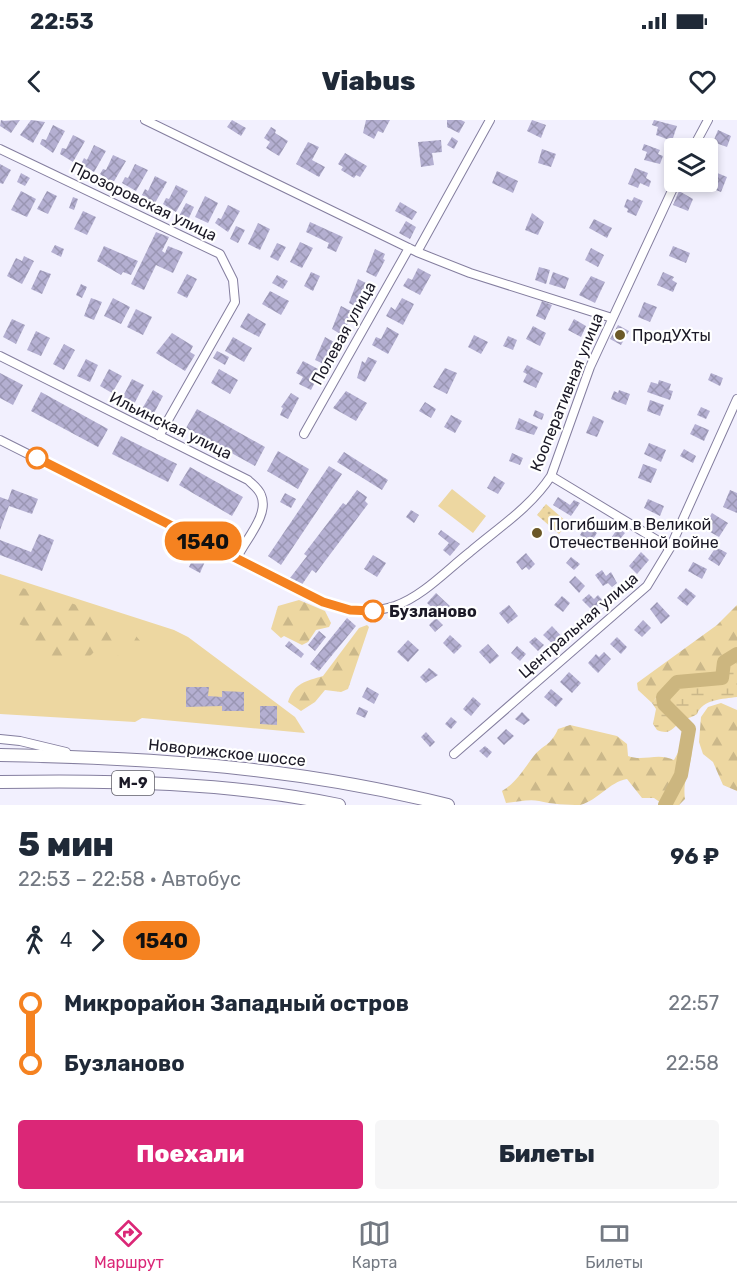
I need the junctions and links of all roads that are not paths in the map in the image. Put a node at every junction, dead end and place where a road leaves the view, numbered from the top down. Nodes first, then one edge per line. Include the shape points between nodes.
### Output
1 (145, 120) edge
2 (490, 120) edge
3 (708, 120) edge
4 (698, 138) edge
5 (0, 148) edge
6 (671, 192) edge
7 (413, 250) junction
8 (612, 318) junction
9 (0, 356) edge
10 (737, 399) edge
11 (304, 434) dead end
12 (159, 436) junction
13 (0, 440) edge
14 (551, 476) junction
15 (670, 548) junction
16 (237, 558) junction
17 (0, 739) edge
18 (454, 754) dead end
19 (0, 755) edge
20 (93, 757) junction
21 (0, 782) edge
22 (339, 805) edge
23 (448, 805) edge

1 - 7 street
2 - 7 street, Полевая улица
3 - 4 street
5 - 12 street, Прозоровская улица via 220,254 233,280 235,302
6 - 8 street, Кооперативная улица
7 - 8 street via 470,273
7 - 11 street, Полевая улица
8 - 14 street, Кооперативная улица
9 - 12 street, Ильинская улица
10 - 15 street, Центральная улица
12 - 16 street, Ильинская улица via 248,480 261,494 260,516
13 - 16 street
14 - 15 street
14 - 16 street, Кооперативная улица via 527,505 424,589 399,604 375,611 337,608
15 - 18 street, Центральная улица via 647,586
17 - 20 street
19 - 20 highway, Новорижское шоссе / М-9
20 - 23 highway, Новорижское шоссе / М-9 via 256,768
21 - 22 highway, М-9 via 172,784 253,791

